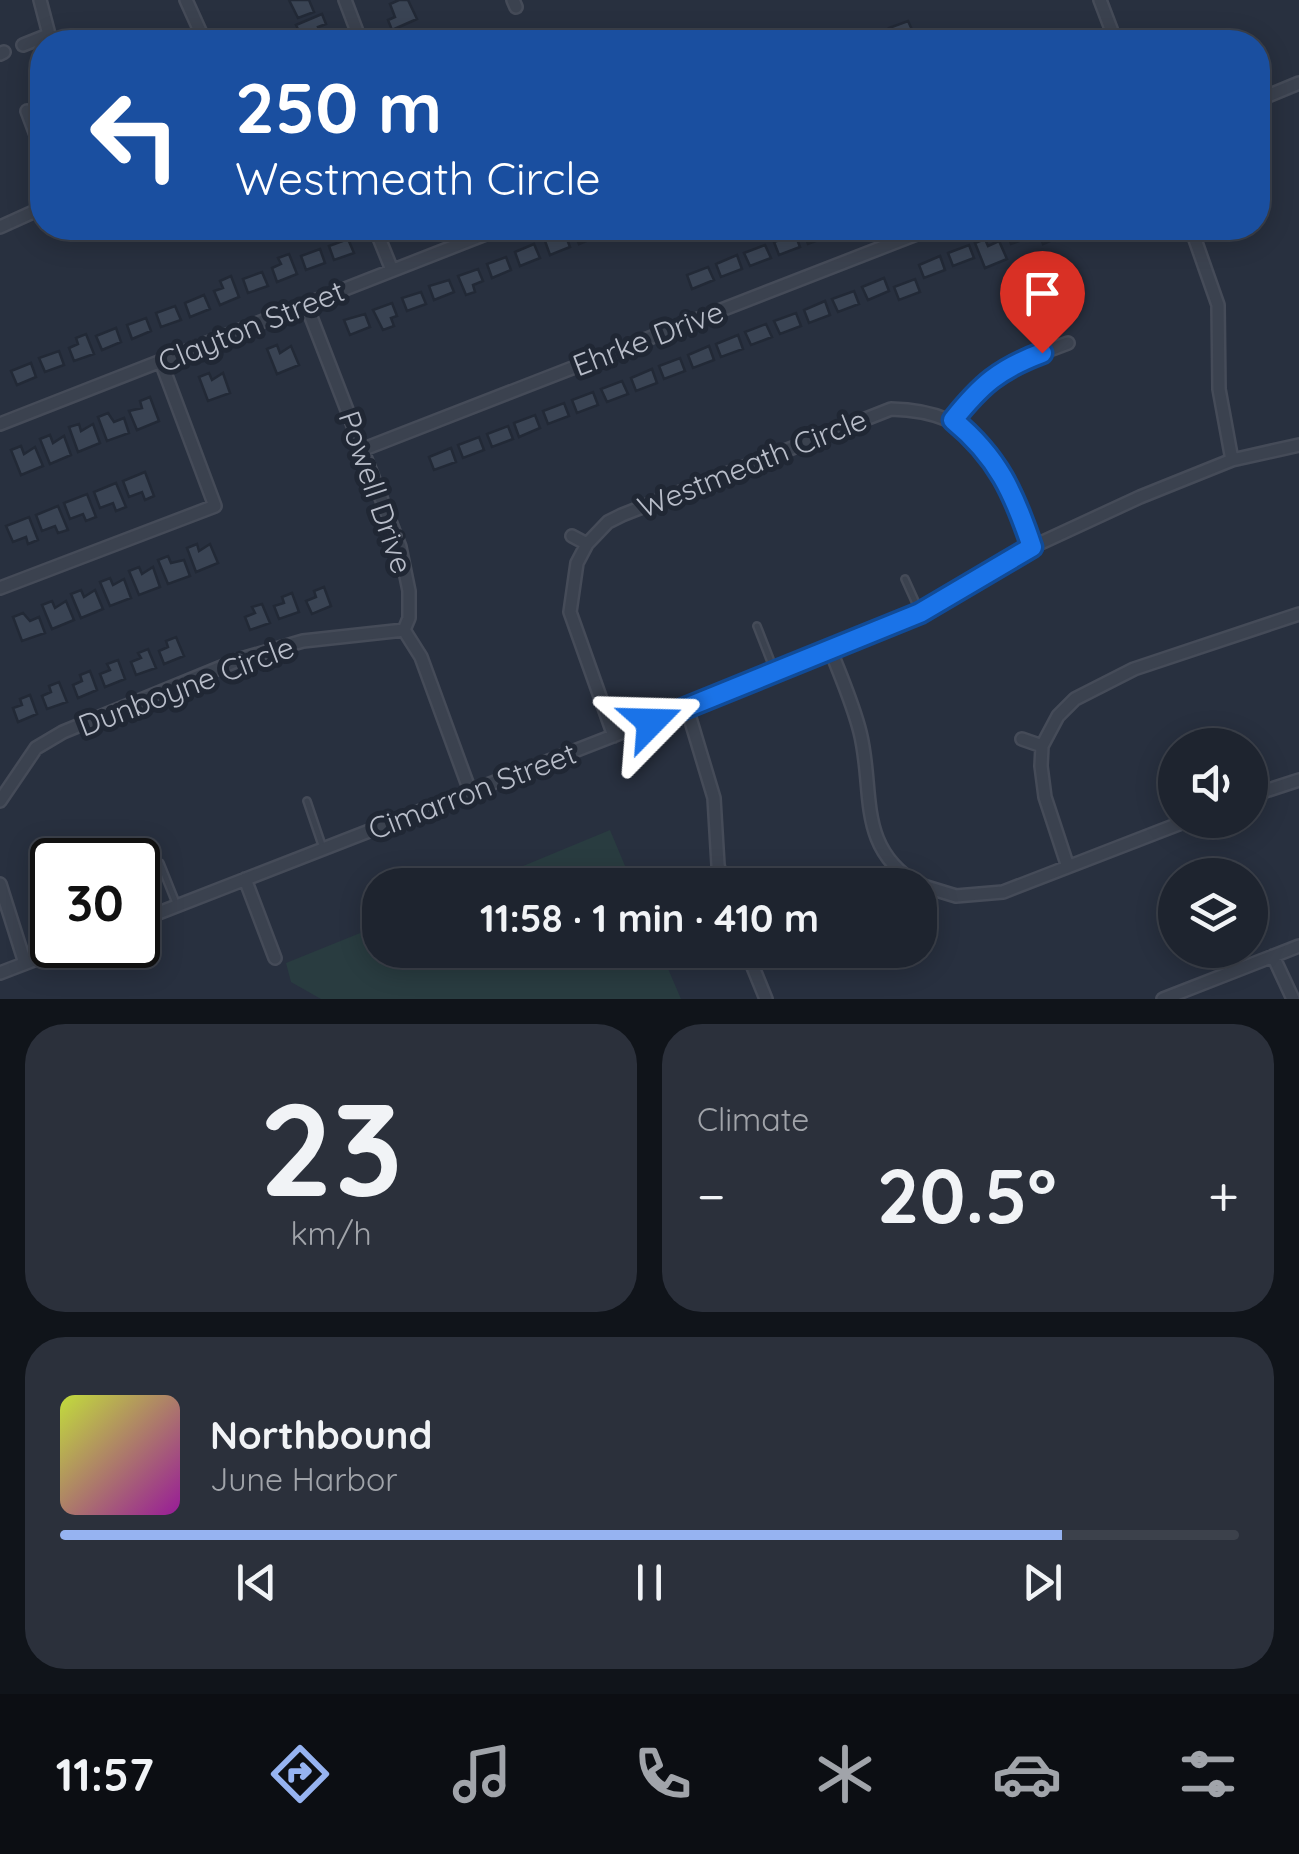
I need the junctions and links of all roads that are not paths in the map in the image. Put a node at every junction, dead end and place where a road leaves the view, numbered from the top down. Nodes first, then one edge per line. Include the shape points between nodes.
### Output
1 (40, 0) edge
2 (186, 0) edge
3 (344, 0) edge
4 (1100, 0) edge
5 (47, 30) edge
6 (199, 30) edge
7 (357, 30) edge
8 (1111, 30) edge
9 (30, 43) edge
10 (23, 45) dead end
11 (1299, 83) edge
12 (1270, 95) edge
13 (26, 111) dead end
14 (30, 121) edge
15 (30, 213) edge
16 (0, 227) edge
17 (380, 240) edge
18 (470, 240) edge
19 (901, 240) edge
20 (1194, 240) edge
21 (392, 270) junction
22 (306, 304) junction
23 (1068, 343) dead end
24 (161, 362) junction
25 (953, 420) junction
26 (0, 424) edge
27 (1299, 445) edge
28 (364, 449) junction
29 (1232, 460) junction
30 (572, 536) dead end
31 (588, 544) junction
32 (1032, 547) junction
33 (905, 579) dead end
34 (0, 588) edge
35 (920, 613) junction
36 (1299, 614) edge
37 (757, 626) dead end
38 (404, 630) junction
39 (831, 651) junction
40 (776, 672) junction
41 (687, 708) junction
42 (614, 736) junction
43 (1022, 740) dead end
44 (1042, 746) junction
45 (1299, 780) edge
46 (1268, 790) edge
47 (470, 792) junction
48 (0, 799) edge
49 (307, 801) dead end
50 (1158, 832) edge
51 (322, 848) junction
52 (160, 864) dead end
53 (1068, 867) junction
54 (719, 868) edge
55 (898, 868) edge
56 (245, 879) junction
57 (0, 884) edge
58 (937, 891) edge
59 (177, 906) junction
60 (160, 912) edge
61 (1299, 946) edge
62 (1273, 956) junction
63 (275, 958) dead end
64 (30, 961) edge
65 (25, 963) junction
66 (753, 968) edge
67 (0, 973) edge
68 (766, 999) edge
69 (1163, 999) edge
70 (1293, 999) edge

1 - 5 street
2 - 6 street
3 - 7 street
4 - 8 street
9 - 10 street
11 - 12 street
13 - 14 street
15 - 16 street
17 - 21 street
18 - 21 street, Clayton Street
19 - 28 street, Ehrke Drive
20 - 29 street via 1218,305 1218,389
21 - 22 street, Clayton Street
22 - 24 street, Clayton Street
22 - 28 street, Powell Drive
23 - 25 street via 989,379
24 - 26 street, Clayton Street
24 - 34 street via 215,506
25 - 31 street, Westmeath Circle via 910,409 873,414 622,515
25 - 32 street via 982,444 1002,473
27 - 29 street, Cimarron Street
28 - 38 street, Powell Drive via 406,568
29 - 32 street, Cimarron Street
30 - 31 street
31 - 42 street via 577,563 570,612
32 - 35 street, Cimarron Street
33 - 35 lane
35 - 39 street, Cimarron Street
36 - 44 street via 1134,669 1083,695 1058,716
37 - 40 lane
38 - 47 street via 421,656
38 - 48 street, Dunboyne Circle via 303,642 242,659 63,732 36,748
39 - 40 street, Cimarron Street
39 - 55 street via 860,733 877,840
40 - 41 street, Cimarron Street
41 - 42 street, Cimarron Street
41 - 54 street via 714,798
42 - 47 street, Cimarron Street
43 - 44 street
44 - 53 street via 1045,797
45 - 46 street
47 - 51 street, Cimarron Street
49 - 51 lane
50 - 53 street
51 - 56 street, Cimarron Street
52 - 59 lane
53 - 58 street via 990,895
56 - 59 street, Cimarron Street
56 - 63 street
57 - 65 street
59 - 60 street, Cimarron Street
61 - 62 street
62 - 69 street
62 - 70 street
64 - 65 street
65 - 67 street
66 - 68 street

